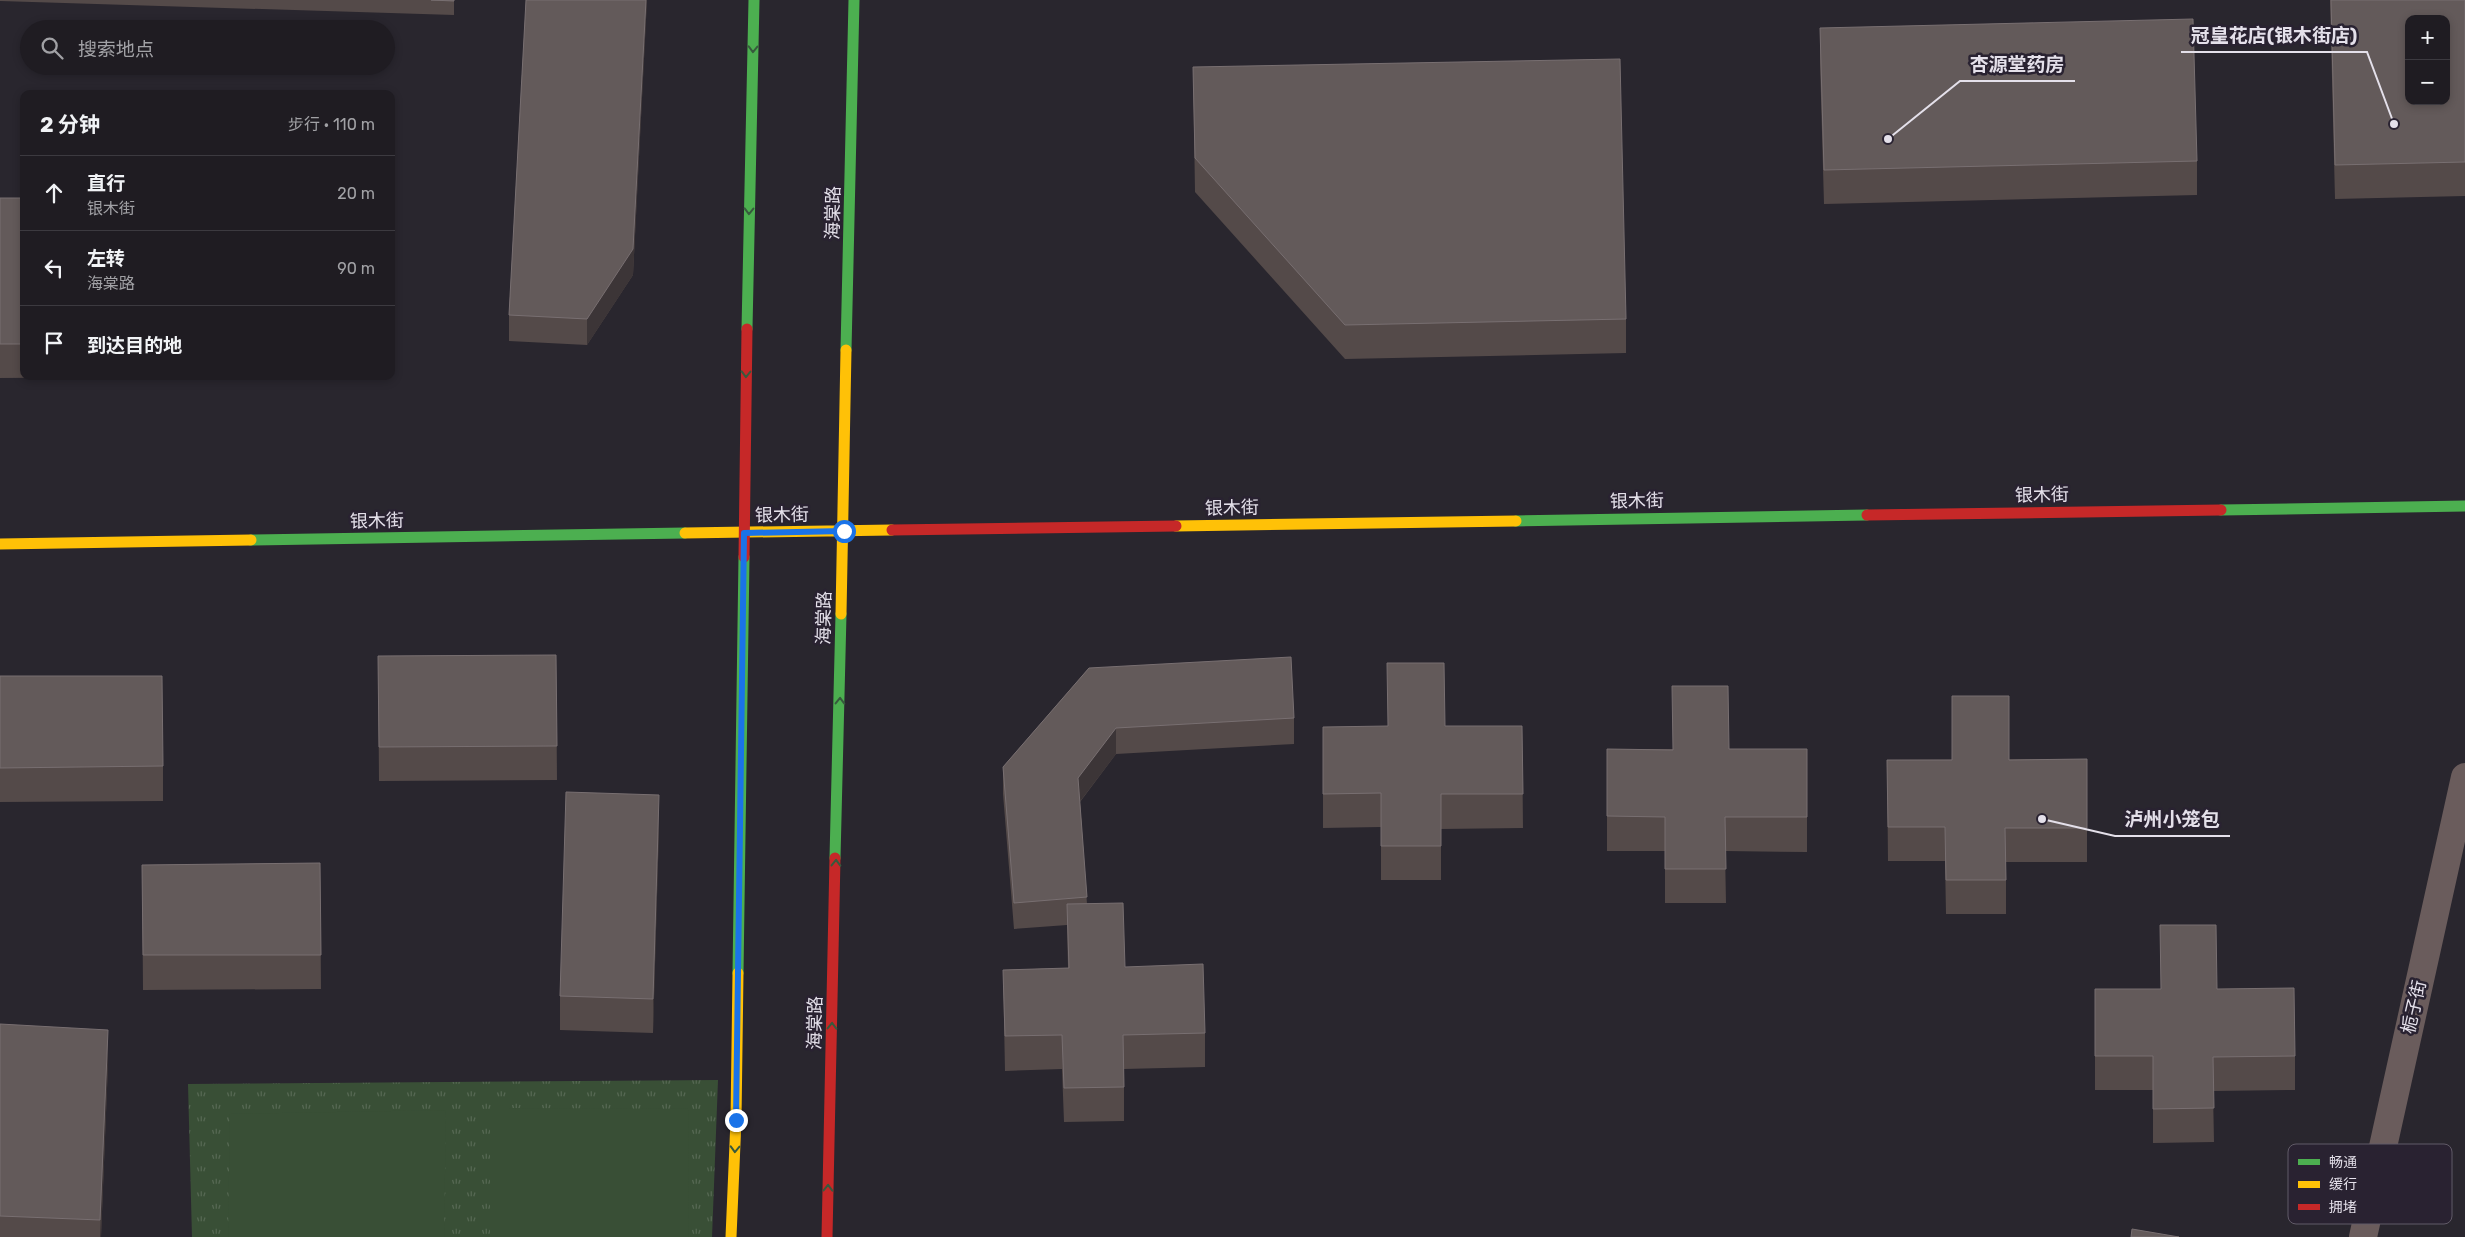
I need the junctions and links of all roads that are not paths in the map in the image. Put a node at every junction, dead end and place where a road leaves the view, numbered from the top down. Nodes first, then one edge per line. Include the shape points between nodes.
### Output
1 (754, 0) edge
2 (854, 0) edge
3 (2465, 506) edge
4 (844, 531) junction
5 (744, 533) junction
6 (0, 544) edge
7 (2465, 777) edge
8 (2384, 1144) edge
9 (2366, 1224) edge
10 (731, 1237) edge
11 (827, 1237) edge
12 (2363, 1237) edge

1 -> 5 main road
2 - 4 main road, 海棠路
3 - 4 main road, 银木街
4 - 5 main road, 银木街
11 -> 4 main road, 海棠路
5 - 6 main road, 银木街
5 -> 10 main road via 736,1120
7 - 8 street, 栀子街
9 - 12 street, 栀子街

